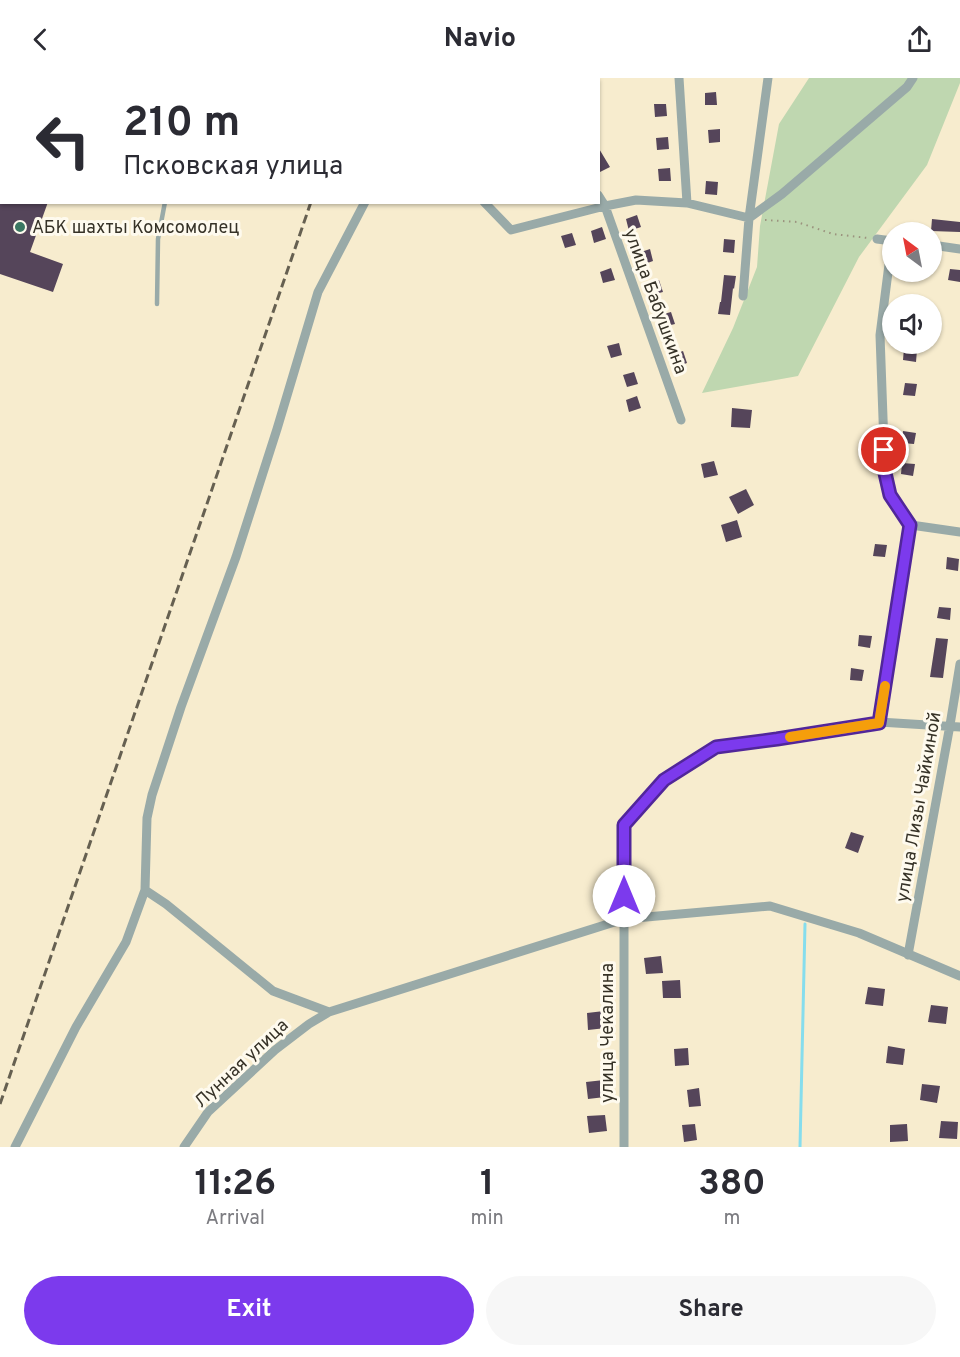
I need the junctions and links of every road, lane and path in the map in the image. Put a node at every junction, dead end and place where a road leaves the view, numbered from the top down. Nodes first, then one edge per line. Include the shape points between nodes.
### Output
1 (679, 78) edge
2 (768, 78) edge
3 (913, 78) edge
4 (600, 198) edge
5 (687, 202) junction
6 (165, 204) edge
7 (363, 204) edge
8 (486, 204) edge
9 (605, 206) junction
10 (749, 218) junction
11 (877, 239) joint
12 (882, 240) edge
13 (942, 246) edge
14 (960, 249) edge
15 (887, 282) edge
16 (742, 296) dead end
17 (157, 304) dead end
18 (681, 420) dead end
19 (910, 525) junction
20 (960, 532) edge
21 (960, 664) edge
22 (879, 723) junction
23 (955, 726) edge
24 (145, 890) junction
25 (624, 919) junction
26 (908, 955) junction
27 (960, 976) edge
28 (329, 1012) junction
29 (15, 1147) edge
30 (184, 1147) edge
31 (624, 1147) edge

1 - 5 street
2 - 10 street
3 - 10 street via 782,194
4 - 9 street, улица Бабушкина
5 - 9 street via 636,200
5 - 10 street
6 - 17 lane via 158,240
7 - 24 street via 318,292 236,557 152,795 147,818
8 - 9 street via 511,230
9 - 18 street, улица Бабушкина
10 - 11 path via 797,222 833,234
10 - 16 street
11 - 12 street
13 - 14 street
15 - 19 street via 880,335 885,473 890,495
19 - 20 street
19 - 22 street
21 - 23 street, улица Лизы Чайкиной
22 - 23 street, улица Чекалина
22 - 25 street, улица Чекалина via 716,747 664,780 624,825
23 - 26 street, улица Лизы Чайкиной
24 - 28 street via 273,991
24 - 29 street via 126,942 76,1027
25 - 26 street, Лунная улица via 770,906 859,933
25 - 28 street, Лунная улица
25 - 31 street, улица Чекалина
26 - 27 street, Лунная улица
28 - 30 street, Лунная улица via 275,1050 208,1112

